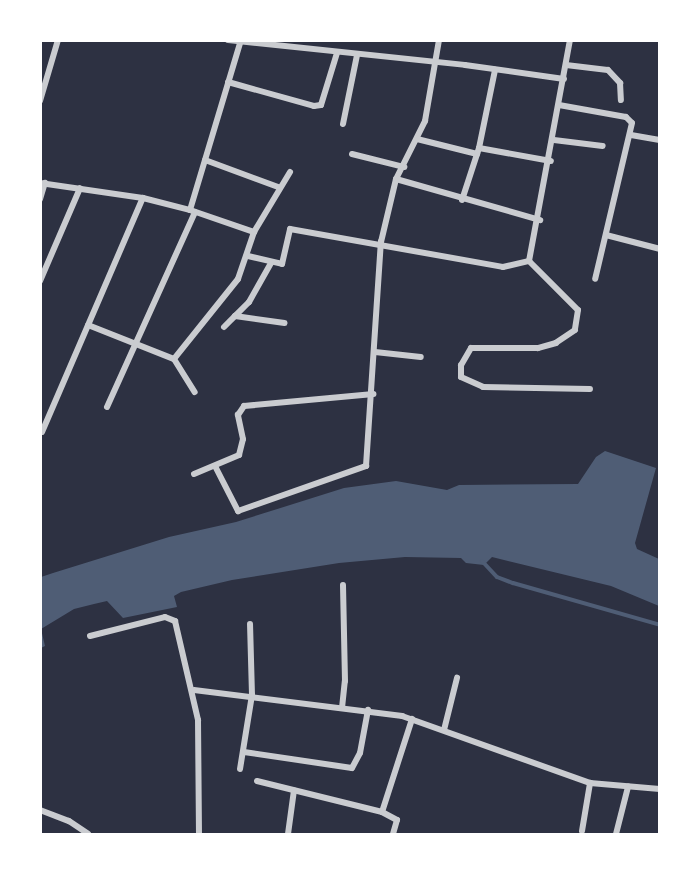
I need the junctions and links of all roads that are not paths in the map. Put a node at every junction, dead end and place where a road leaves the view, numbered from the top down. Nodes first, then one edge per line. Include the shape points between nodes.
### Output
1 (58, 40) edge
2 (228, 40) edge
3 (439, 40) edge
4 (570, 40) edge
5 (241, 42) edge
6 (337, 53) junction
7 (357, 55) junction
8 (435, 63) junction
9 (566, 65) junction
10 (495, 70) junction
11 (564, 80) junction
12 (228, 82) junction
13 (621, 100) dead end
14 (40, 101) edge
15 (559, 105) junction
16 (343, 124) dead end
17 (631, 135) junction
18 (417, 140) junction
19 (660, 140) edge
20 (554, 141) junction
21 (603, 146) dead end
22 (478, 151) junction
23 (352, 154) dead end
24 (205, 160) junction
25 (551, 161) junction
26 (404, 167) junction
27 (290, 172) dead end
28 (396, 179) junction
29 (43, 183) edge
30 (278, 187) junction
31 (80, 188) junction
32 (40, 198) edge
33 (143, 198) junction
34 (462, 200) junction
35 (192, 211) junction
36 (540, 220) junction
37 (254, 232) junction
38 (606, 235) junction
39 (381, 242) junction
40 (660, 249) edge
41 (248, 256) junction
42 (529, 261) junction
43 (272, 263) junction
44 (595, 279) dead end
45 (40, 281) edge
46 (236, 316) junction
47 (285, 322) dead end
48 (88, 325) junction
49 (224, 327) dead end
50 (136, 343) junction
51 (375, 352) junction
52 (421, 357) dead end
53 (174, 359) junction
54 (590, 388) dead end
55 (195, 392) dead end
56 (373, 394) junction
57 (107, 407) dead end
58 (42, 432) dead end
59 (215, 466) junction
60 (194, 474) dead end
61 (343, 585) dead end
62 (249, 624) dead end
63 (90, 636) dead end
64 (458, 678) dead end
65 (194, 690) junction
66 (252, 695) junction
67 (342, 708) junction
68 (368, 710) junction
69 (412, 719) junction
70 (444, 730) junction
71 (244, 752) junction
72 (240, 770) dead end
73 (257, 781) dead end
74 (590, 783) junction
75 (628, 787) junction
76 (660, 789) edge
77 (294, 790) junction
78 (40, 810) edge
79 (382, 812) junction
80 (582, 831) dead end
81 (80, 832) edge
82 (88, 834) edge
83 (199, 834) edge
84 (288, 834) edge
85 (393, 834) edge
86 (616, 834) edge

1 - 14 street
2 - 5 street
3 - 8 street
4 - 9 street
5 - 6 street
5 - 12 street
6 - 7 street
6 - 12 street via 321,105
7 - 8 street
7 - 16 street
8 - 10 street
8 - 18 street via 429,107
9 - 11 street
9 - 13 street via 608,70 620,83
10 - 11 street
10 - 22 street
11 - 15 street
12 - 24 street
15 - 17 street via 626,117 632,123
15 - 20 street
17 - 19 street
17 - 38 street
18 - 22 street
18 - 26 street
20 - 21 street
20 - 25 street
22 - 25 street
22 - 34 street
23 - 26 street
24 - 30 street
24 - 35 street
25 - 36 street
26 - 28 street
27 - 30 street
28 - 34 street
28 - 39 street
29 - 31 street
29 - 32 street
30 - 37 street
31 - 33 street
31 - 45 street
33 - 35 street
33 - 48 street
34 - 36 street
35 - 37 street
35 - 50 street
36 - 42 street
37 - 41 street
38 - 40 street
38 - 44 street
39 - 42 street via 503,267
39 - 43 street via 290,229 282,264
39 - 51 street
41 - 43 street
41 - 53 street via 238,279
42 - 54 street via 578,310 575,330 556,343 538,348 471,348 461,365 461,377 483,387
43 - 46 street
46 - 47 street
46 - 49 street
48 - 50 street
48 - 58 street
50 - 53 street
50 - 57 street
51 - 52 street
51 - 56 street
53 - 55 street
56 - 59 street via 244,406 238,415 243,448 239,455
56 - 59 street via 363,470 238,511
59 - 60 street
61 - 67 street
62 - 66 street
63 - 65 street via 172,618
64 - 70 street
65 - 66 street
65 - 83 street via 200,760
66 - 67 street
66 - 71 street
67 - 68 street
68 - 69 street
68 - 71 street via 360,753 352,768
69 - 70 street
69 - 79 street
70 - 74 street
71 - 72 street
73 - 77 street
74 - 75 street
74 - 80 street
75 - 76 street
75 - 86 street
77 - 79 street
77 - 84 street
78 - 81 street
79 - 85 street via 397,820
81 - 82 street

